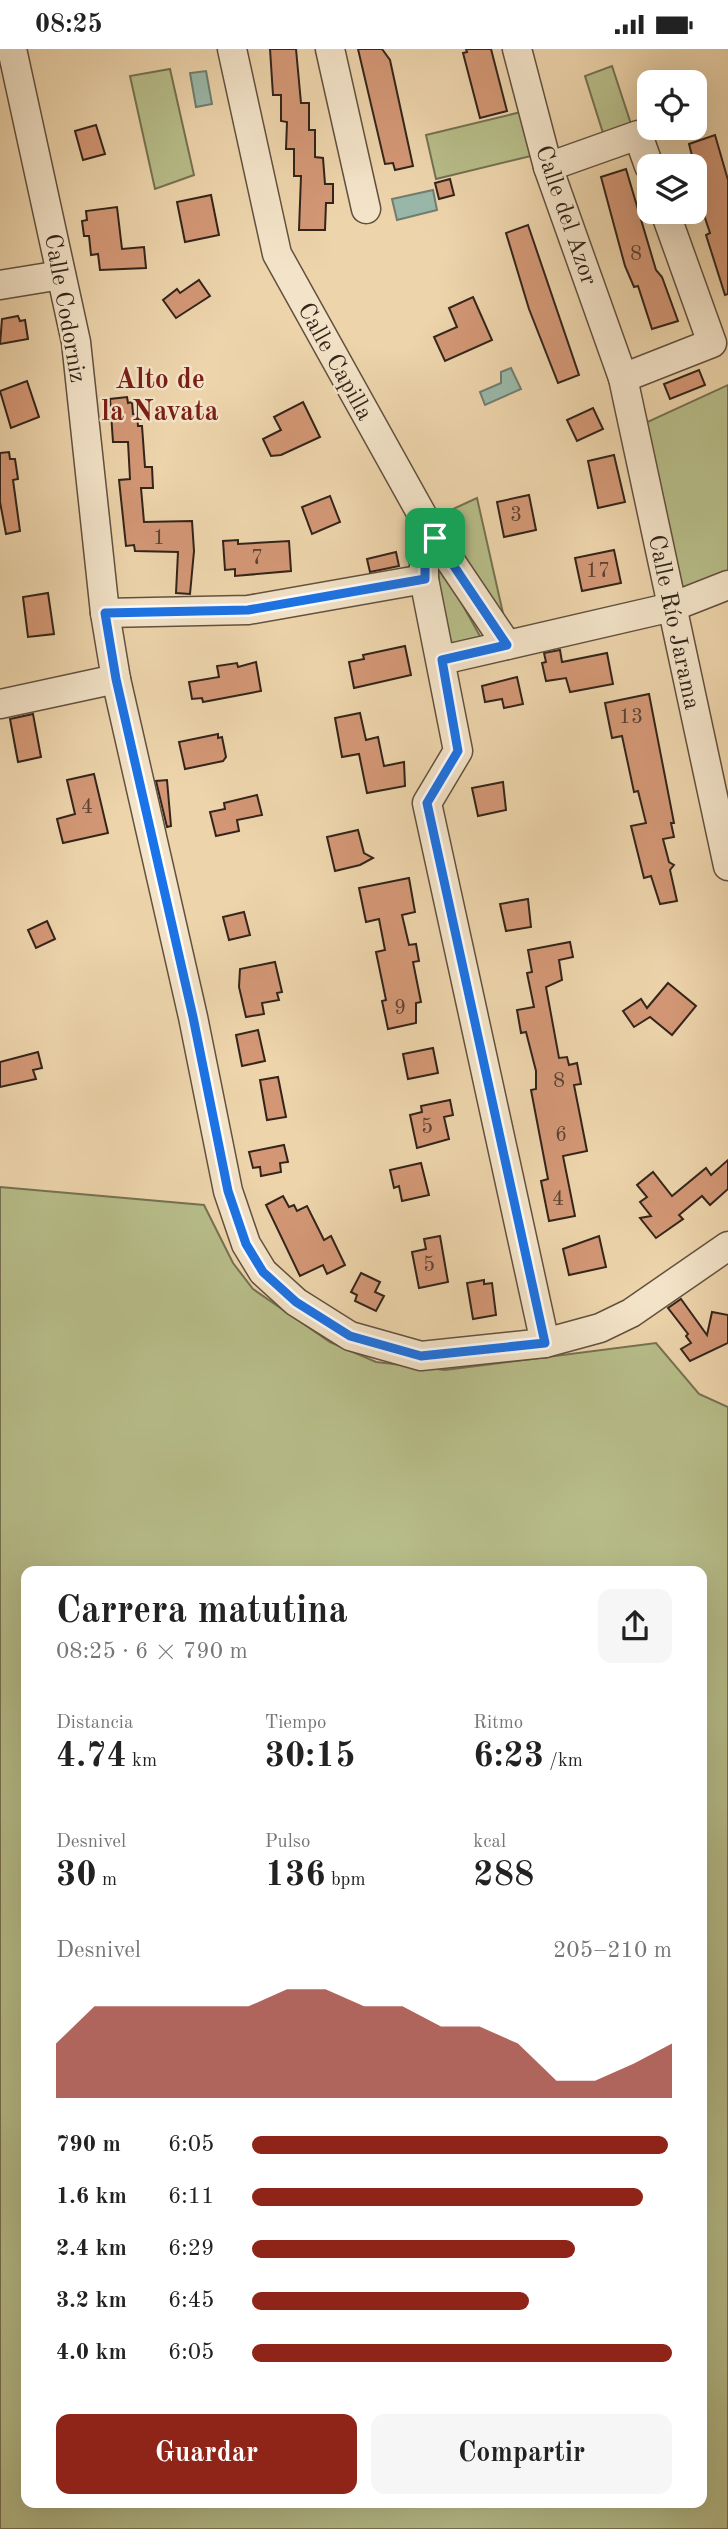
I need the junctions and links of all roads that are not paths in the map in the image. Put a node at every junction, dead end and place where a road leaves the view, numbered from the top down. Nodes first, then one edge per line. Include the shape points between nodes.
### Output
1 (12, 49) edge
2 (232, 49) edge
3 (330, 49) edge
4 (517, 49) edge
5 (645, 154) edge
6 (548, 167) junction
7 (366, 209) dead end
8 (670, 224) edge
9 (61, 275) junction
10 (0, 285) edge
11 (623, 378) junction
12 (435, 538) junction
13 (425, 579) junction
14 (728, 585) edge
15 (672, 607) junction
16 (105, 613) junction
17 (507, 645) junction
18 (442, 660) junction
19 (116, 679) junction
20 (0, 704) edge
21 (728, 866) edge
22 (728, 1246) edge
23 (545, 1343) junction

1 - 9 street, Calle Codorniz
2 - 12 street, Calle Capilla via 277,254
3 - 7 street
4 - 6 street, Calle del Azor
5 - 6 street via 638,135
6 - 11 street, Calle del Azor
8 - 11 street via 712,343
9 - 10 street
9 - 16 street, Calle Codorniz via 76,342
11 - 15 street, Calle Río Jarama
12 - 13 street via 425,555
12 - 17 street, Calle Capilla
13 - 16 street via 248,610
13 - 18 street
14 - 15 street
15 - 17 street
15 - 21 street, Calle Río Jarama
16 - 19 street, Calle Codorniz
17 - 18 street
18 - 23 street via 458,751 427,803
19 - 20 street
19 - 23 street, Calle Codorniz via 228,1191 246,1244 263,1272 296,1302 350,1336 421,1356
22 - 23 street, Calle Codorniz via 631,1313 600,1328

